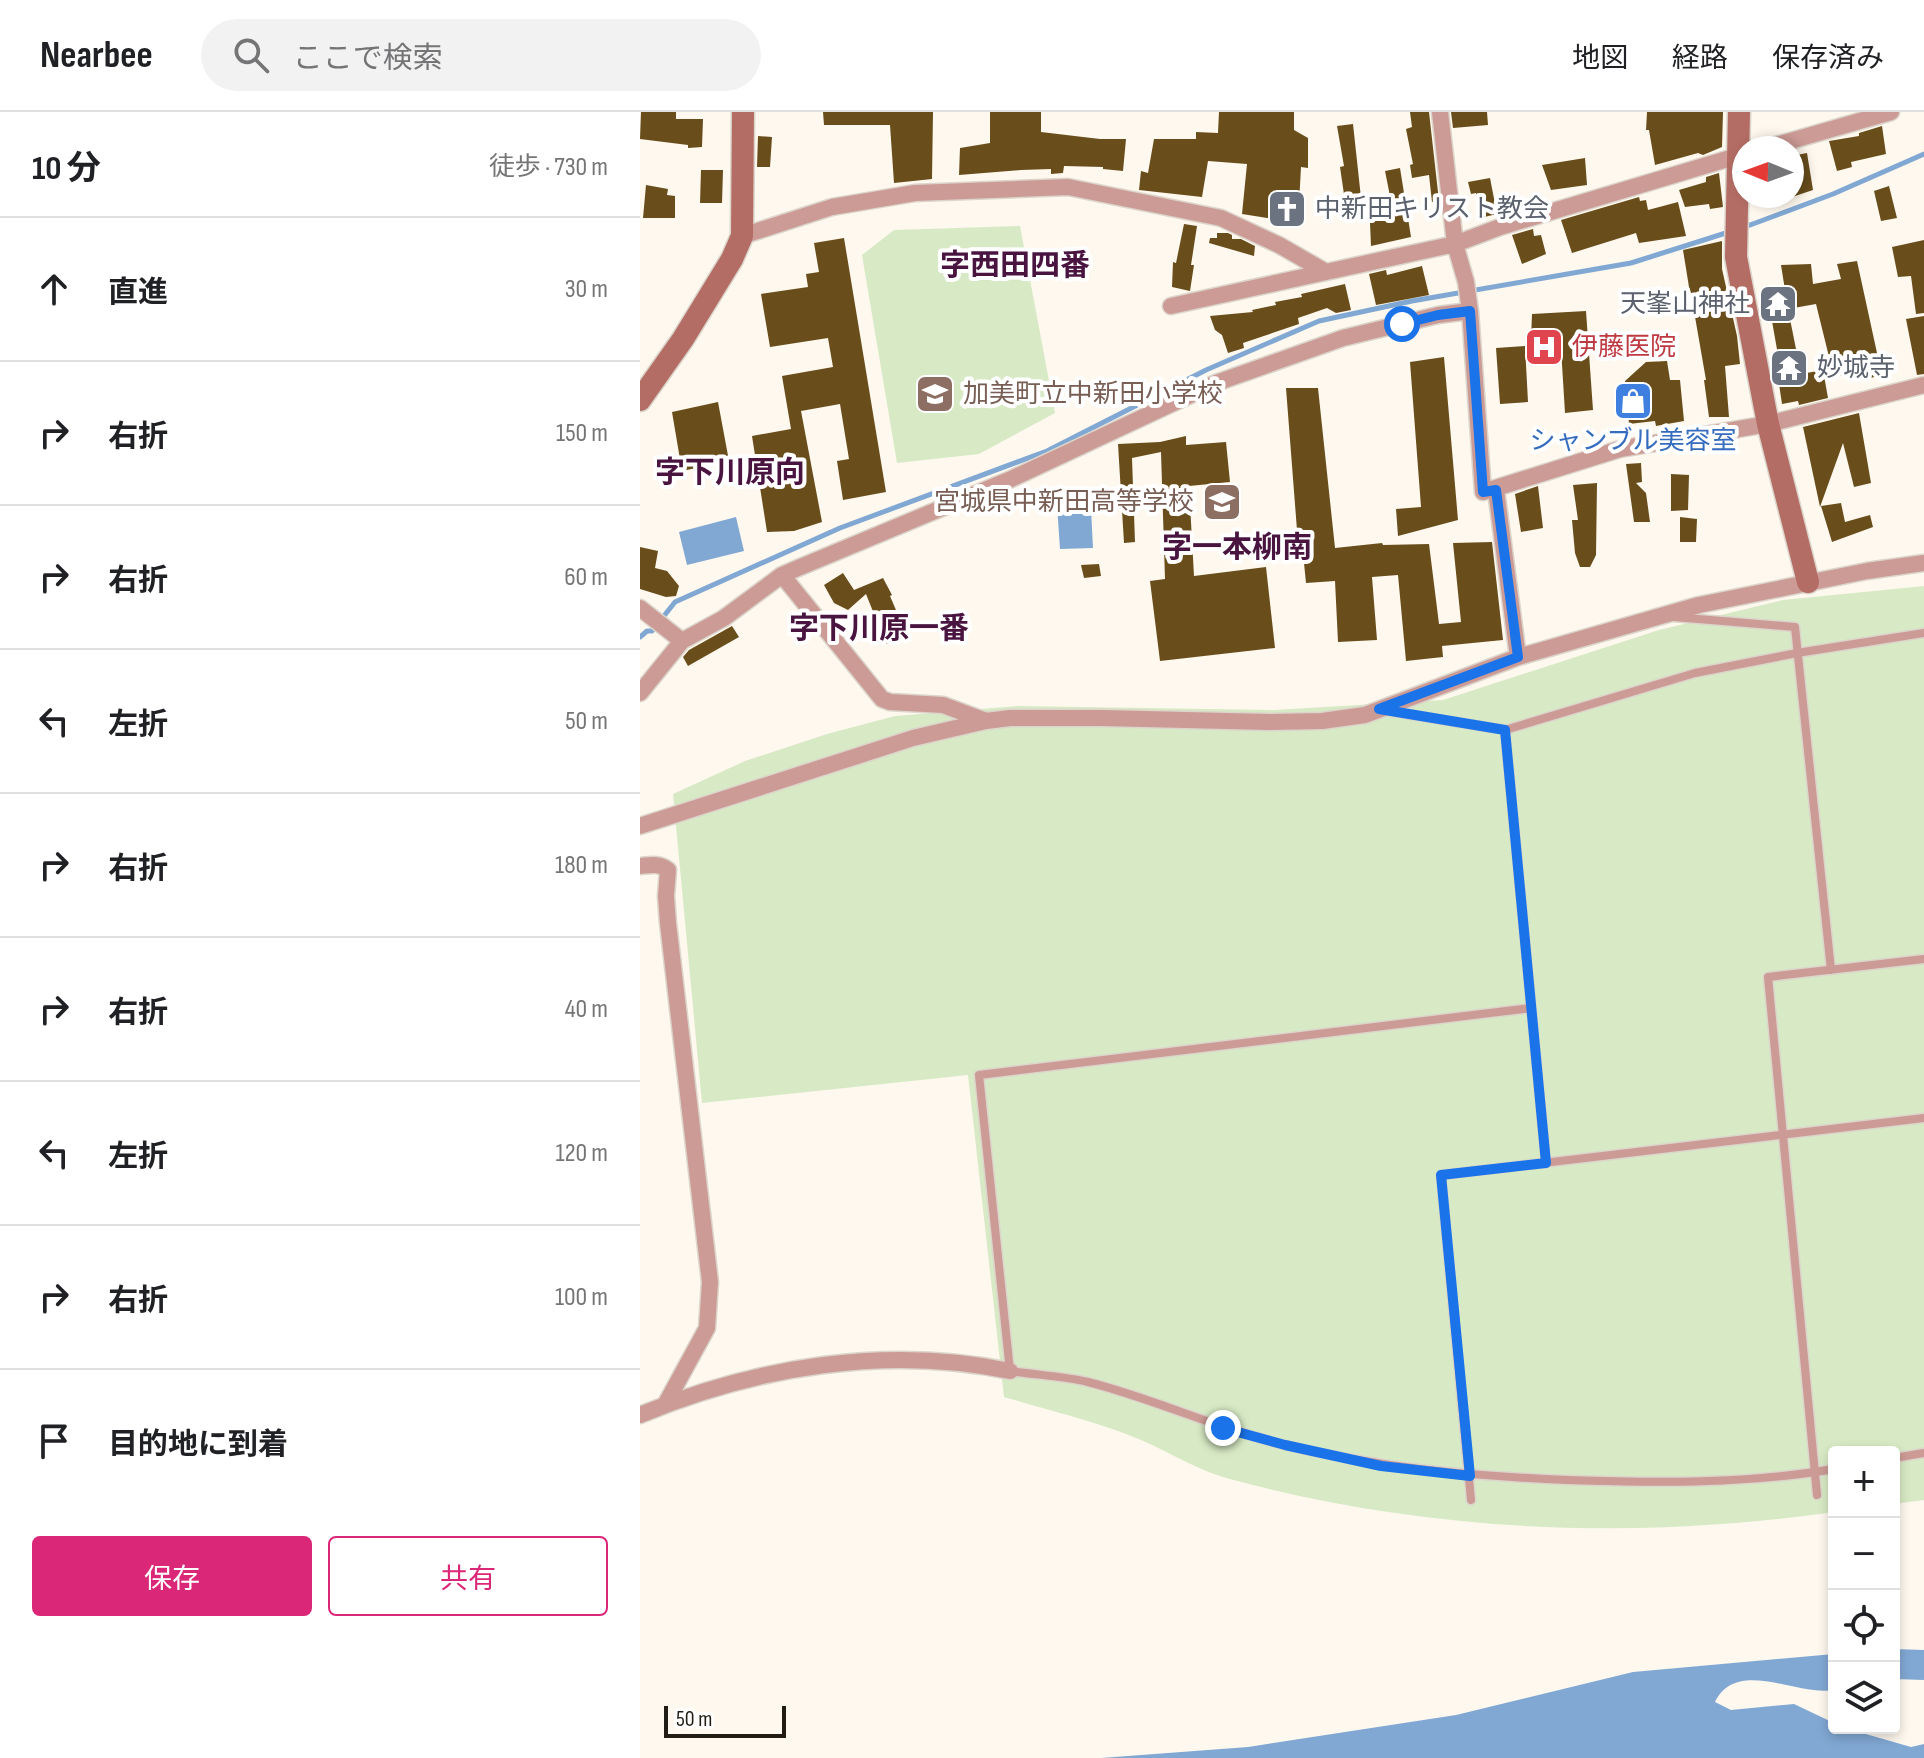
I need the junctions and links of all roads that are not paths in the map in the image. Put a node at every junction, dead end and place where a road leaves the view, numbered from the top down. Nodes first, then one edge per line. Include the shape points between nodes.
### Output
1 (743, 112) edge
2 (1440, 112) edge
3 (1739, 112) edge
4 (1891, 112) edge
5 (1740, 136) edge
6 (1804, 137) edge
7 (1732, 158) edge
8 (1738, 208) edge
9 (742, 236) junction
10 (1455, 244) junction
11 (1326, 272) junction
12 (1171, 306) dead end
13 (1470, 308) junction
14 (1924, 385) edge
15 (643, 393) edge
16 (1768, 424) junction
17 (1496, 490) junction
18 (1924, 563) edge
19 (782, 575) junction
20 (1808, 582) junction
21 (645, 611) edge
22 (1662, 616) junction
23 (1924, 633) edge
24 (682, 641) junction
25 (1797, 653) junction
26 (1518, 657) junction
27 (640, 693) edge
28 (1379, 709) junction
29 (986, 721) junction
30 (1505, 730) junction
31 (640, 826) edge
32 (640, 866) edge
33 (1924, 959) edge
34 (1831, 970) junction
35 (1531, 1008) junction
36 (1924, 1118) edge
37 (1783, 1136) junction
38 (1546, 1163) junction
39 (1010, 1371) junction
40 (665, 1405) junction
41 (640, 1415) edge
42 (1924, 1453) edge
43 (1900, 1457) edge
44 (1828, 1470) edge
45 (1815, 1472) junction
46 (1470, 1476) junction
47 (1817, 1495) dead end
48 (1471, 1500) dead end

1 - 9 street
2 - 10 street
3 - 5 street
4 - 6 street
7 - 10 street
8 - 16 street via 1736,257
9 - 11 street via 832,207 915,193 1068,187 1221,218
9 - 15 street
10 - 11 street
10 - 13 street
11 - 12 street
13 - 17 street via 1483,492
13 - 19 street via 1343,338 1216,383 1009,480
14 - 16 street
16 - 17 street via 1620,449
16 - 20 street
17 - 26 street
18 - 20 street
19 - 24 street
19 - 29 street via 882,699 943,705
20 - 22 street
21 - 24 street
22 - 25 lane via 1795,627
22 - 26 street
23 - 25 lane
24 - 27 street
25 - 30 lane via 1695,673
25 - 34 lane
26 - 28 street
28 - 29 street via 1322,721
28 - 30 lane
29 - 31 street via 913,738
30 - 35 lane
32 - 40 street via 668,870 668,923 710,1291 707,1328
33 - 34 lane
34 - 37 lane via 1768,977
35 - 38 lane
35 - 39 lane via 979,1075
36 - 37 lane
37 - 38 lane
37 - 45 lane
38 - 46 lane via 1441,1175
39 - 40 street via 921,1360 805,1368 735,1381
39 - 46 lane via 1087,1382 1285,1445 1381,1466
40 - 41 street
42 - 43 lane
44 - 45 lane
45 - 46 lane via 1624,1482
45 - 47 lane
46 - 48 lane

